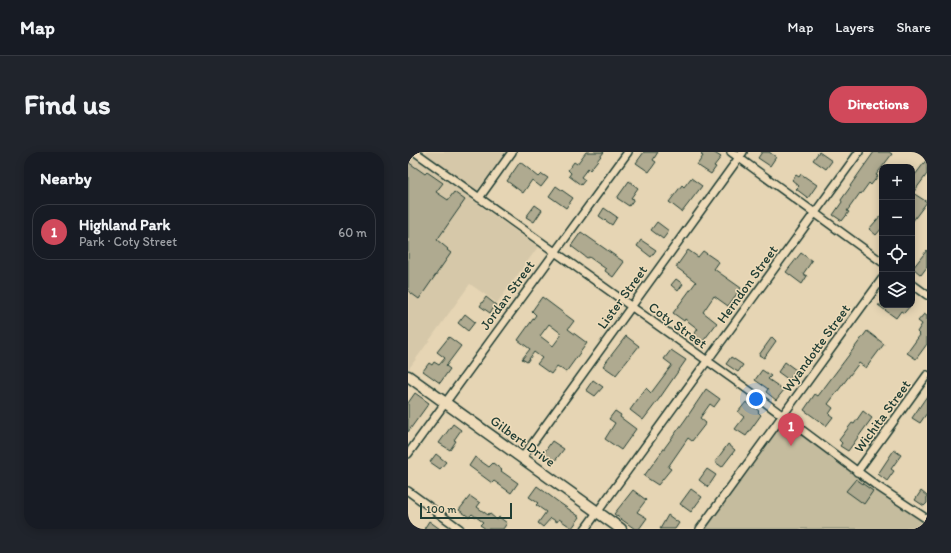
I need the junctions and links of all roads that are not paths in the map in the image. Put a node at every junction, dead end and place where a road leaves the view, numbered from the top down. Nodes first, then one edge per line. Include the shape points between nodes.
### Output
1 (415, 152) edge
2 (512, 152) edge
3 (628, 152) edge
4 (731, 152) edge
5 (859, 152) edge
6 (741, 155) edge
7 (479, 198) junction
8 (814, 213) junction
9 (555, 252) junction
10 (879, 260) edge
11 (879, 283) edge
12 (915, 286) edge
13 (927, 295) edge
14 (631, 307) junction
15 (707, 362) junction
16 (927, 375) edge
17 (408, 376) edge
18 (445, 403) junction
19 (782, 416) junction
20 (408, 454) edge
21 (522, 458) junction
22 (857, 472) junction
23 (408, 491) edge
24 (598, 512) junction
25 (927, 519) edge
26 (460, 529) edge
27 (585, 529) edge
28 (621, 529) edge
29 (700, 529) edge

1 - 7 street, Coty Street
2 - 7 street
3 - 9 street, Jordan Street
4 - 6 street
5 - 8 street, Herndon Street
6 - 8 street
6 - 14 street, Lister Street
7 - 9 street, Coty Street
8 - 10 street
8 - 15 street, Herndon Street
9 - 14 street, Coty Street
9 - 18 street, Jordan Street
11 - 19 street, Wyandotte Street
12 - 13 street
14 - 15 street, Coty Street
14 - 21 street, Lister Street
15 - 19 street, Coty Street
15 - 24 street, Herndon Street
16 - 22 street, Wichita Street
17 - 18 street, Gilbert Drive
18 - 20 street, Jordan Street
18 - 21 street, Gilbert Drive
19 - 22 street, Coty Street
19 - 29 street, Wyandotte Street
21 - 24 street, Gilbert Drive
22 - 25 street, Coty Street
23 - 26 street
24 - 27 street, Herndon Street
24 - 28 street, Gilbert Drive

